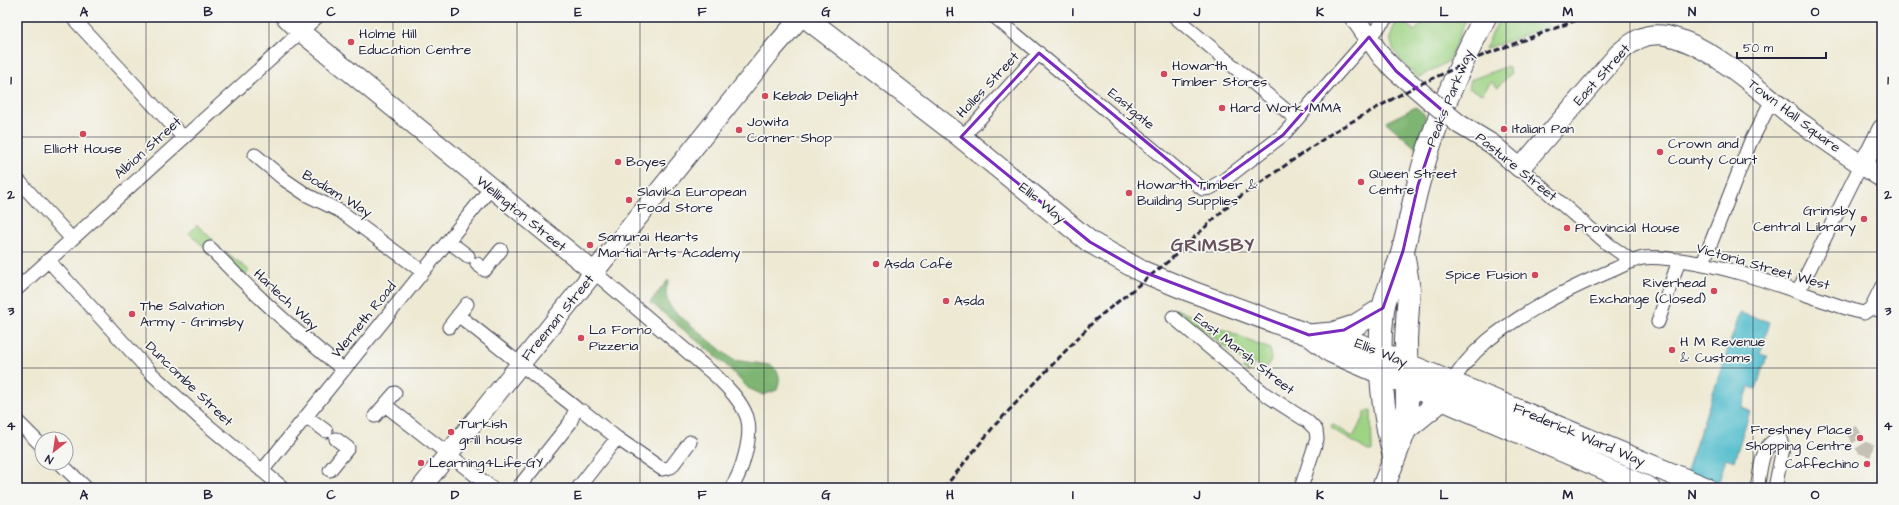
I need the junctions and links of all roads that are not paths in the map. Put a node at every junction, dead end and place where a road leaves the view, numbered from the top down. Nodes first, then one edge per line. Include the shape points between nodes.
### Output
1 (72, 17) edge
2 (286, 17) edge
3 (317, 17) edge
4 (801, 17) edge
5 (806, 17) edge
6 (995, 17) edge
7 (1175, 17) edge
8 (1354, 17) edge
9 (1387, 17) edge
10 (1485, 17) edge
11 (301, 32) junction
12 (1369, 37) junction
13 (1039, 53) junction
14 (1727, 66) joint
15 (1772, 100) junction
16 (1296, 119) junction
17 (1882, 129) edge
18 (183, 137) junction
19 (960, 137) junction
20 (255, 156) dead end
21 (1861, 165) junction
22 (1520, 168) junction
23 (1882, 178) edge
24 (17, 179) edge
25 (490, 189) junction
26 (72, 239) junction
27 (448, 241) junction
28 (210, 248) dead end
29 (502, 250) dead end
30 (1403, 251) junction
31 (48, 260) junction
32 (1679, 260) junction
33 (1632, 261) junction
34 (1703, 263) junction
35 (423, 272) junction
36 (594, 272) junction
37 (1882, 286) edge
38 (17, 289) edge
39 (1798, 292) junction
40 (467, 304) dead end
41 (1383, 308) junction
42 (1876, 310) edge
43 (458, 315) junction
44 (1173, 317) dead end
45 (1658, 322) dead end
46 (449, 327) dead end
47 (1332, 333) junction
48 (1309, 335) junction
49 (1381, 363) junction
50 (520, 364) junction
51 (344, 370) junction
52 (1407, 375) junction
53 (1452, 382) junction
54 (395, 393) dead end
55 (1442, 400) junction
56 (385, 404) junction
57 (583, 411) dead end
58 (376, 416) dead end
59 (307, 417) junction
60 (17, 421) edge
61 (1405, 430) junction
62 (34, 438) edge
63 (618, 438) junction
64 (690, 442) dead end
65 (448, 454) junction
66 (1394, 456) junction
67 (330, 470) dead end
68 (68, 471) edge
69 (262, 471) junction
70 (86, 488) edge
71 (283, 488) edge
72 (421, 488) edge
73 (492, 488) edge
74 (518, 488) edge
75 (578, 488) edge
76 (731, 488) edge
77 (1301, 488) edge
78 (1382, 488) edge
79 (1649, 488) edge
80 (1706, 488) edge
81 (1757, 488) edge
82 (1775, 488) edge

1 - 18 street
2 - 11 street, Wellington Street
3 - 11 street, Albion Street
4 - 36 street, Freeman Street via 773,48
5 - 19 main road, Ellis Way
6 - 13 street, Eastgate
7 - 16 street
8 - 12 street, Pasture Street
9 - 12 street
10 - 30 highway, Peaks Parkway via 1458,73 1434,134 1418,184
11 - 18 street, Albion Street
11 - 25 street, Wellington Street
12 - 16 street
12 - 22 street, Pasture Street, bridge via 1396,71 1431,102 1459,124 1492,144
13 - 16 street, Eastgate via 1203,189 1224,180 1282,135
13 - 19 street, Holles Street
14 - 15 street, Town Hall Square
14 - 22 street, East Street via 1694,46 1672,37 1648,36 1632,42 1619,53
15 - 21 street, Town Hall Square
15 - 34 street via 1750,143
17 - 21 street via 1872,151
18 - 26 street, Albion Street
19 - 48 main road, Ellis Way via 1090,242 1141,271
20 - 35 street, Bodiam Way via 307,195 340,211
21 - 23 street, Town Hall Square
21 - 39 street
22 - 33 street, Pasture Street via 1608,244
24 - 26 street
25 - 27 street, Werneth Road
25 - 36 street, Wellington Street
26 - 31 street, Albion Street
27 - 29 street via 478,266
27 - 35 street, Werneth Road
28 - 51 street, Harlech Way via 310,344
30 - 41 highway, Peaks Parkway
30 - 52 highway, Peaks Parkway via 1409,290
31 - 38 street, Albion Street
31 - 69 street, Duncombe Street via 152,374
32 - 33 street, Victoria Street West via 1644,258
32 - 34 street, Victoria Street West
32 - 45 street
33 - 53 street, Victoria Street West via 1578,286 1503,327 1469,359
34 - 39 street, Victoria Street West
35 - 51 street, Werneth Road
36 - 50 street, Freeman Street
36 - 76 street, Wellington Street via 717,377 741,405 748,418 748,436 743,466
37 - 42 street
39 - 42 street, Victoria Street West via 1855,311 1864,313
40 - 43 street
41 - 47 main road via 1354,326
41 - 49 highway, Peaks Parkway
43 - 46 street
43 - 50 street
44 - 77 street, East Marsh Street via 1265,394 1307,421 1316,430 1317,439
47 - 48 main road, Ellis Way
47 - 49 main road, Ellis Way
48 - 49 main road, Ellis Way via 1331,352
49 - 52 main road, Ellis Way
49 - 66 highway, Peaks Parkway via 1386,428
50 - 65 street, Freeman Street
50 - 74 street via 576,408 574,418
51 - 59 street, Werneth Road
52 - 53 main road, Ellis Way
52 - 55 main road, Ellis Way
52 - 61 highway, Peaks Parkway
53 - 55 street, Victoria Street West
53 - 80 main road, Frederick Ward Way
54 - 56 street
55 - 61 main road
55 - 79 main road, Frederick Ward Way
56 - 58 street
56 - 65 street
57 - 63 street
59 - 67 street via 331,435 351,444
59 - 69 street, Werneth Road
60 - 62 street
61 - 66 highway
63 - 64 street via 662,469 671,467
63 - 75 street
65 - 72 street, Freeman Street
65 - 73 street
66 - 78 highway
68 - 70 street
69 - 71 street, Duncombe Street
81 - 82 street via 1767,445 1772,440 1780,439 1783,448

